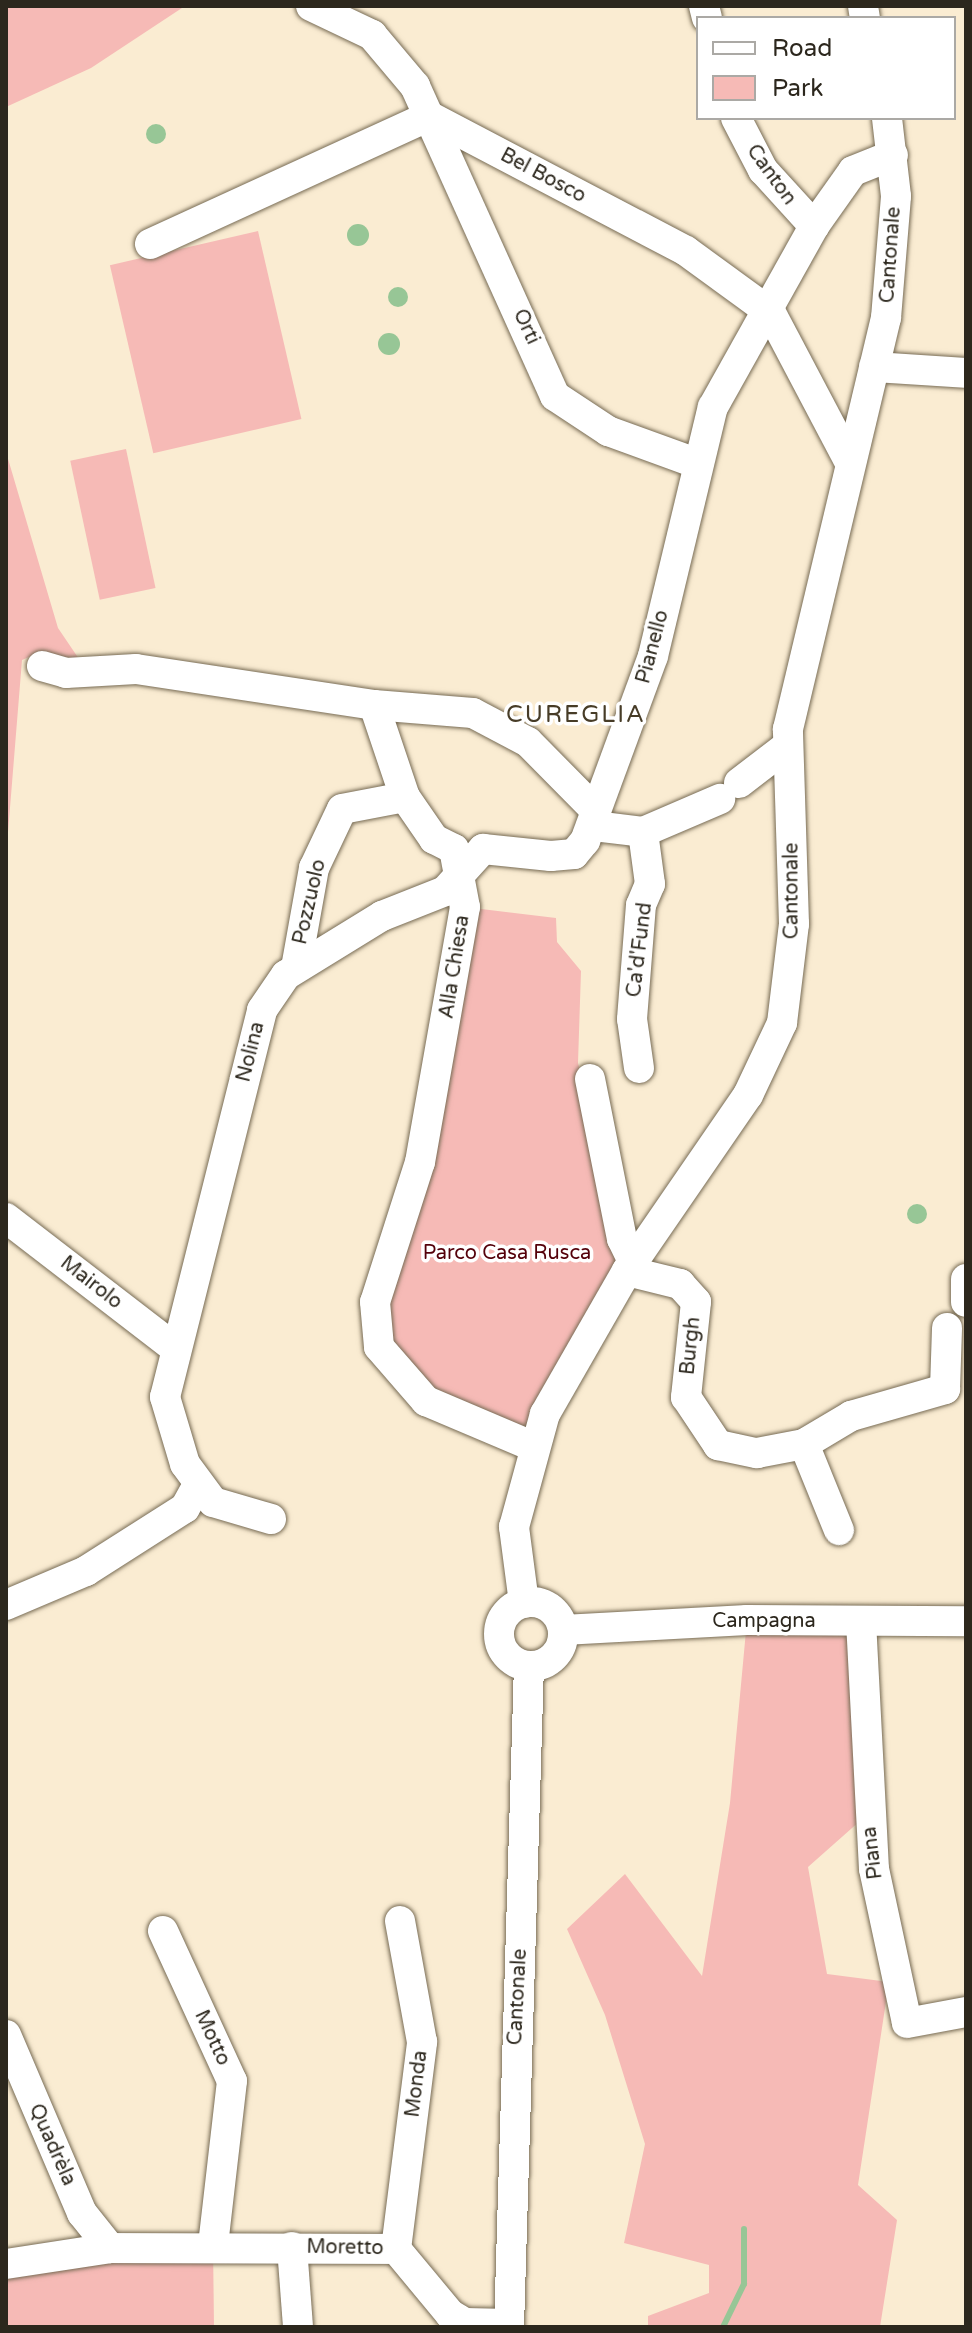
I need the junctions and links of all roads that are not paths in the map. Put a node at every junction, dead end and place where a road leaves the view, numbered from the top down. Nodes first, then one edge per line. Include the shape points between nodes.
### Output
1 (311, 6) edge
2 (429, 116) junction
3 (737, 120) edge
4 (887, 120) edge
5 (893, 155) junction
6 (814, 226) junction
7 (150, 244) dead end
8 (771, 313) junction
9 (874, 367) junction
10 (966, 373) edge
11 (696, 463) junction
12 (850, 463) junction
13 (42, 666) dead end
14 (374, 705) junction
15 (787, 746) junction
16 (405, 797) junction
17 (595, 818) junction
18 (643, 832) junction
19 (461, 875) junction
20 (296, 968) junction
21 (639, 1068) dead end
22 (590, 1079) dead end
23 (6, 1218) edge
24 (630, 1266) junction
25 (966, 1279) edge
26 (966, 1302) edge
27 (947, 1328) dead end
28 (175, 1348) junction
29 (804, 1444) junction
30 (532, 1446) junction
31 (198, 1485) junction
32 (271, 1519) dead end
33 (839, 1530) dead end
34 (524, 1603) junction
35 (6, 1605) edge
36 (861, 1621) junction
37 (966, 1621) edge
38 (563, 1630) junction
39 (529, 1666) junction
40 (400, 1921) dead end
41 (163, 1931) dead end
42 (966, 2012) edge
43 (6, 2035) edge
44 (213, 2245) junction
45 (292, 2247) junction
46 (110, 2248) junction
47 (396, 2249) junction
48 (6, 2264) edge
49 (509, 2326) edge
50 (298, 2327) edge

1 - 2 street, Orti via 395,55
2 - 7 street
2 - 8 street, Bel Bosco via 686,251
2 - 11 street, Orti via 555,396 608,431
3 - 6 street, Canton via 763,170
4 - 5 street, Cantonale
5 - 6 street, Pianello via 853,171
5 - 9 street, Cantonale via 893,275
6 - 8 street, Pianello
8 - 11 street, Pianello via 713,407
8 - 12 street, Bel Bosco
9 - 10 street
9 - 12 street, Cantonale
11 - 17 street, Pianello via 653,656
12 - 15 street, Cantonale
13 - 14 street via 66,673 136,669
14 - 16 street
14 - 17 street via 473,713 528,742
15 - 18 street via 730,791
15 - 24 street, Cantonale via 794,924 782,1023 748,1095
16 - 19 street via 434,839 454,849
16 - 20 street, Pozzuolo via 342,809 314,868
17 - 18 street
17 - 19 street, Nolina via 574,854 483,849
18 - 21 street, Ca'd'Fund via 650,884 641,905 632,1019
19 - 20 street, Nolina via 445,891 382,916
19 - 30 street, Alla Chiesa via 459,957 420,1162 388,1250 375,1327 387,1364 426,1401
20 - 28 street, Nolina via 262,1010
22 - 24 street
23 - 28 street, Mairolo
24 - 29 street, Burgh via 680,1284 696,1302 686,1397 718,1445 757,1453
24 - 30 street, Cantonale
25 - 26 street
27 - 29 street, Burgh via 945,1389 851,1416
28 - 31 street, Nolina via 167,1408
29 - 33 street
30 - 34 street, Cantonale via 514,1527
31 - 32 street via 224,1508
31 - 35 street via 185,1508 86,1571
34 - 38 street via 549,1608
34 - 39 street via 507,1614 500,1642 511,1659
36 - 37 street, Campagna
36 - 38 street, Campagna
36 - 42 street, Piana via 874,1869 907,2023
38 - 39 street via 558,1652
39 - 49 street, Cantonale
40 - 47 street, Monda via 422,2042
41 - 44 street, Motto via 232,2081
43 - 46 street, Quadrèla via 82,2213
44 - 45 street, Moretto
44 - 46 street, Moretto
45 - 47 street, Moretto
45 - 50 street, Moretto
46 - 48 street, Moretto
47 - 49 street, Moretto via 450,2314 465,2323

